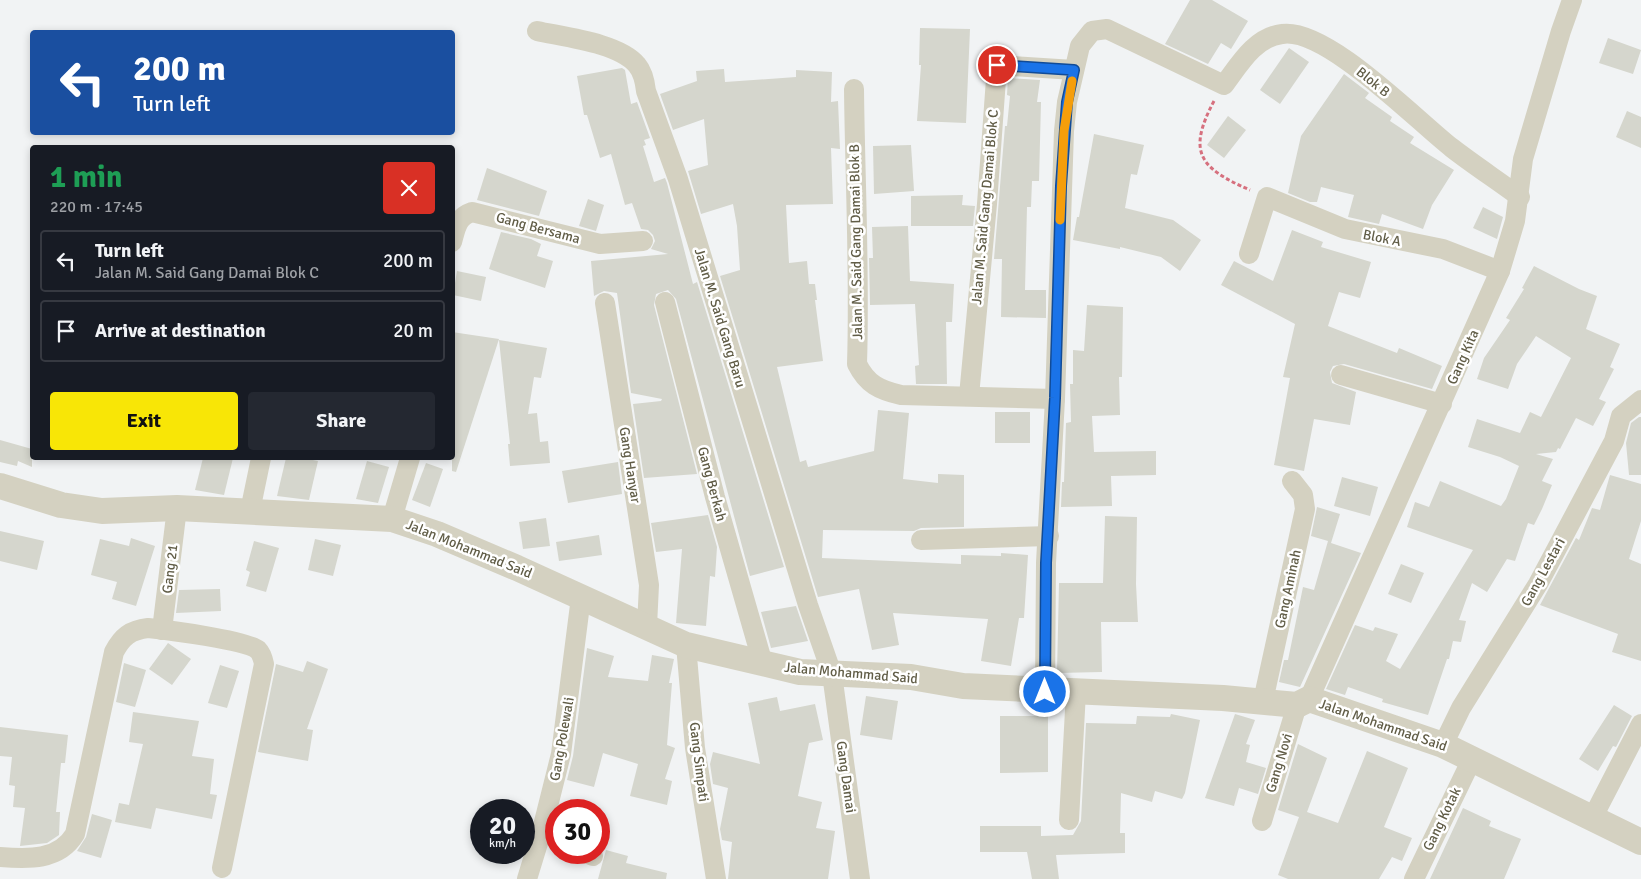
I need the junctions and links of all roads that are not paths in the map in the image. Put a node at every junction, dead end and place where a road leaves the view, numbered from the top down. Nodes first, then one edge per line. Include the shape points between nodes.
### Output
1 (1572, 0) edge
2 (537, 31) dead end
3 (1074, 70) junction
4 (854, 89) dead end
5 (1520, 197) junction
6 (455, 233) edge
7 (643, 241) dead end
8 (1249, 254) dead end
9 (1500, 272) junction
10 (665, 302) dead end
11 (605, 303) dead end
12 (1341, 375) dead end
13 (969, 396) junction
14 (1055, 398) junction
15 (1641, 400) edge
16 (1442, 404) junction
17 (261, 460) edge
18 (409, 460) edge
19 (1292, 481) dead end
20 (0, 486) edge
21 (177, 508) junction
22 (250, 510) junction
23 (392, 519) junction
24 (1049, 536) junction
25 (921, 540) dead end
26 (581, 597) junction
27 (647, 626) junction
28 (162, 630) junction
29 (686, 646) junction
30 (763, 664) junction
31 (832, 674) junction
32 (1045, 692) junction
33 (1076, 692) junction
34 (1263, 701) junction
35 (1303, 702) junction
36 (1641, 724) edge
37 (1442, 745) junction
38 (1472, 759) junction
39 (554, 799) edge
40 (1593, 817) junction
41 (1069, 820) dead end
42 (1262, 821) dead end
43 (1641, 842) edge
44 (545, 846) edge
45 (0, 857) edge
46 (222, 868) dead end
47 (527, 879) edge
48 (716, 879) edge
49 (860, 879) edge
50 (1414, 879) edge

1 - 5 street, Gang Kita via 1523,159
2 - 31 street, Jalan M. Said Gang Baru via 624,54 644,76 646,91 680,188
3 - 5 street, Blok B via 1080,46 1092,31 1107,29 1224,85 1264,38 1283,33 1307,36 1372,80 1452,148
3 - 13 street, Jalan M. Said Gang Damai Blok C via 996,66
3 - 14 street via 1067,102 1063,150
4 - 13 street, Jalan M. Said Gang Damai Blok B via 859,254 857,364 869,383 882,390 901,395
5 - 9 street, Gang Kita
6 - 7 street, Gang Bersama via 460,219 472,212 600,244
8 - 9 street, Blok A via 1267,197 1345,230 1443,249
9 - 16 street, Gang Kita
10 - 30 street, Gang Berkah via 715,497
11 - 27 street, Gang Hanyar via 649,585
12 - 16 street
13 - 14 street, Jalan M. Said Gang Damai Blok B
14 - 24 street
15 - 37 street, Gang Lestari via 1621,416 1614,441 1538,584 1461,708
16 - 35 street, Gang Kita
17 - 22 street
18 - 23 street
19 - 34 street, Gang Aminah via 1303,495 1305,509
20 - 21 street, Jalan Mohammad Said via 61,506 102,511
21 - 22 street, Jalan Mohammad Said
21 - 28 street, Gang 21
22 - 23 street, Jalan Mohammad Said
23 - 26 street, Jalan Mohammad Said via 438,534
24 - 25 street
24 - 32 street
26 - 27 street, Jalan Mohammad Said
26 - 39 street, Gang Polewali
27 - 29 street, Jalan Mohammad Said
28 - 45 street via 136,629 120,641 114,652 75,834 70,843 56,854 23,859
28 - 46 street via 239,643 258,650 263,657
29 - 30 street, Jalan Mohammad Said
29 - 48 street, Gang Simpati via 695,748
30 - 31 street, Jalan Mohammad Said
31 - 32 street, Jalan Mohammad Said via 911,677 962,686
31 - 49 street, Gang Damai
32 - 33 street, Jalan Mohammad Said
33 - 34 street, Jalan Mohammad Said
33 - 41 street
34 - 35 street, Jalan Mohammad Said
35 - 37 street, Jalan Mohammad Said
35 - 42 street, Gang Novi
36 - 40 street
37 - 38 street, Jalan Mohammad Said
38 - 40 street, Jalan Mohammad Said
38 - 50 street, Gang Kotak
40 - 43 street, Jalan Mohammad Said
44 - 47 street, Gang Polewali

